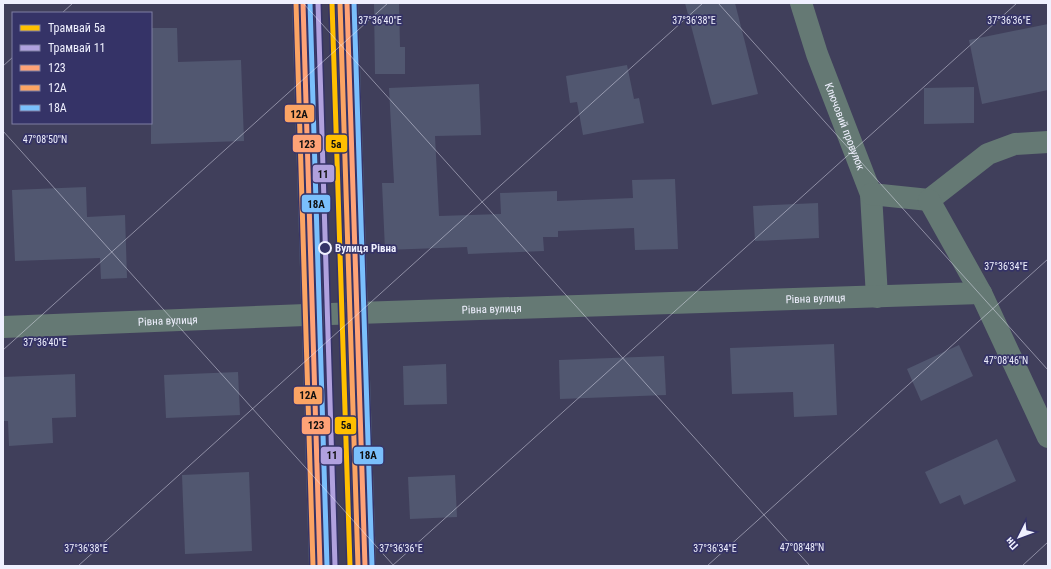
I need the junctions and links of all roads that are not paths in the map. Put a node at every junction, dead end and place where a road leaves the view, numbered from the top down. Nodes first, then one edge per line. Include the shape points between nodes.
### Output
1 (303, 3) edge
2 (348, 3) edge
3 (802, 3) edge
4 (1048, 142) edge
5 (871, 194) junction
6 (929, 200) junction
7 (981, 293) junction
8 (877, 297) junction
9 (357, 313) junction
10 (312, 314) junction
11 (3, 327) edge
12 (1048, 437) edge
13 (320, 566) edge
14 (365, 566) edge

1 - 10 main road
2 - 9 main road
3 - 5 street, Ключовий провулок via 817,54
4 - 6 street via 1015,144 988,154
5 - 6 street
5 - 8 street, Ключовий провулок
6 - 7 street
7 - 8 street, Рівна вулиця
7 - 12 street
8 - 9 street, Рівна вулиця
9 - 10 street, Рівна вулиця
9 - 14 main road
10 - 11 street, Рівна вулиця
10 - 13 main road

